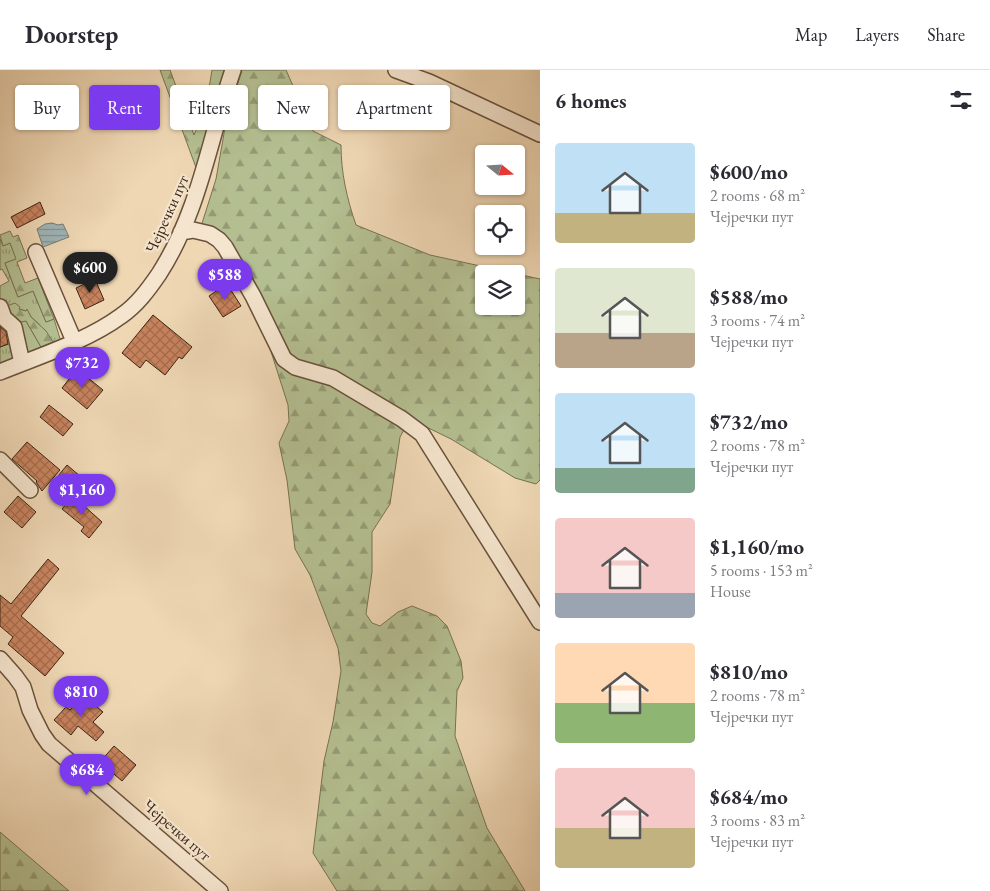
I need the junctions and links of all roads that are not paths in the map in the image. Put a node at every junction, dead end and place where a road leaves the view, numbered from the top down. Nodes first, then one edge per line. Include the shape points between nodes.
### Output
1 (233, 70) edge
2 (396, 70) edge
3 (540, 134) edge
4 (181, 232) junction
5 (36, 252) dead end
6 (0, 307) edge
7 (74, 341) junction
8 (22, 363) junction
9 (0, 372) edge
10 (0, 460) edge
11 (30, 490) dead end
12 (540, 622) edge
13 (0, 659) edge
14 (220, 891) edge

1 - 4 street, Чејречки пут via 201,184
2 - 3 street
4 - 7 street, Чејречки пут via 153,283 132,307 107,326
4 - 12 street via 193,230 210,234 225,247 284,359 295,367 333,378 402,418 422,434
5 - 7 street
6 - 8 street via 4,318 14,327
7 - 8 street, Чејречки пут
8 - 9 street, Чејречки пут
10 - 11 street
13 - 14 street, Чејречки пут via 22,687 30,710 49,744

